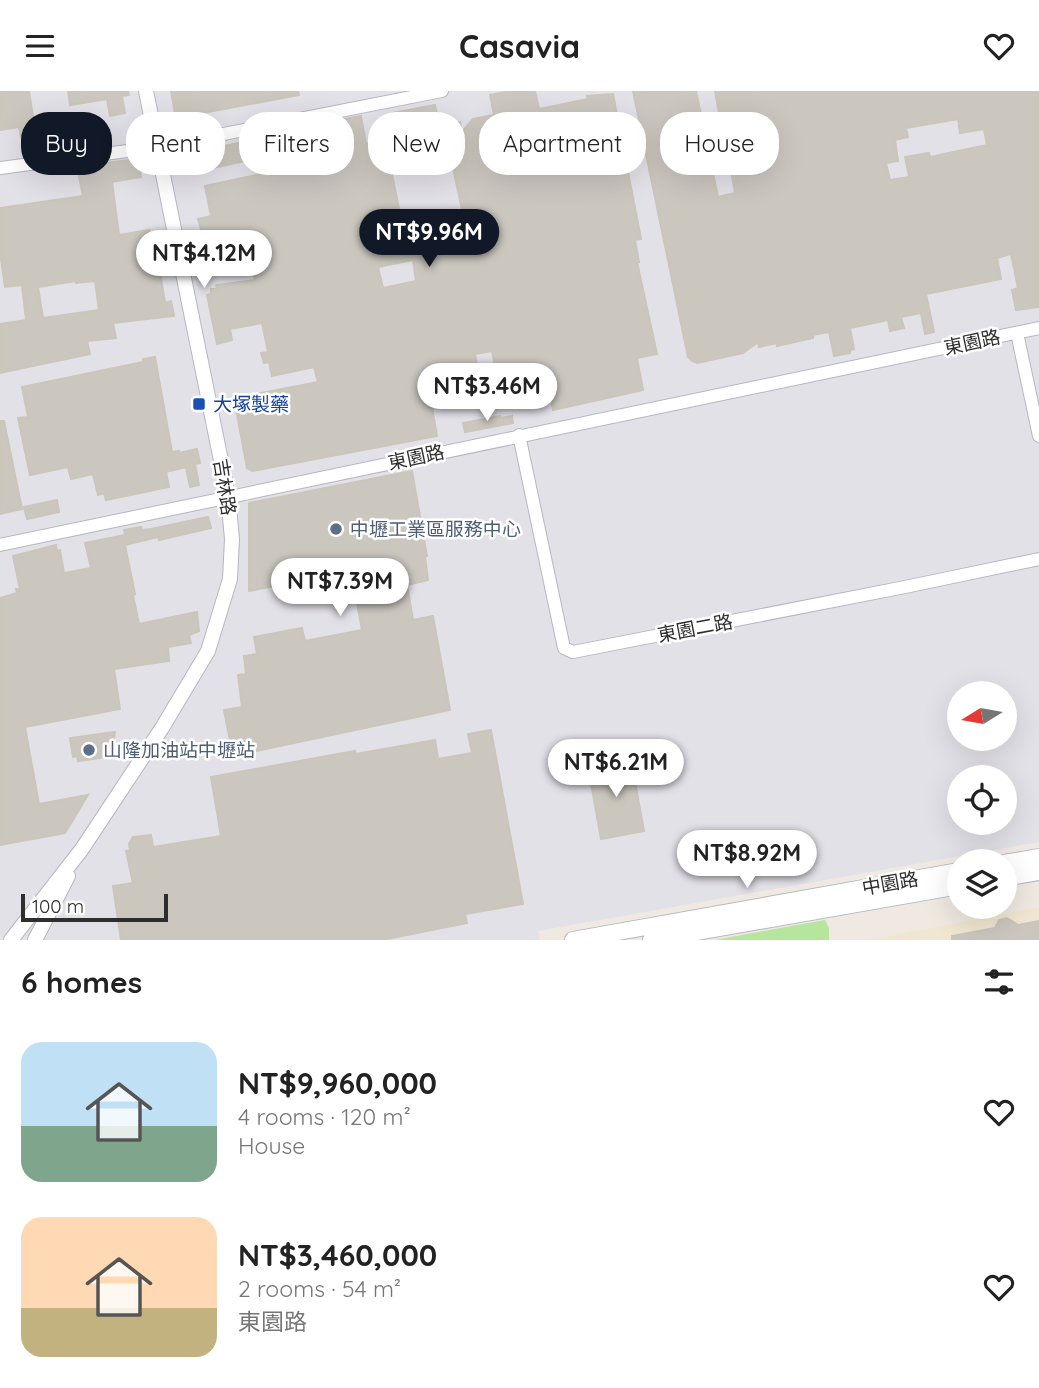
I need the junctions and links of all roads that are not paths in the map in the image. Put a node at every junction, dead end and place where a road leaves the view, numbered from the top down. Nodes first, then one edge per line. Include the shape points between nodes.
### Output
1 (146, 91) edge
2 (442, 91) edge
3 (150, 112) edge
4 (225, 134) edge
5 (126, 151) edge
6 (0, 168) edge
7 (163, 175) edge
8 (1039, 328) edge
9 (1017, 333) junction
10 (519, 435) junction
11 (1039, 436) edge
12 (228, 495) junction
13 (0, 545) edge
14 (1039, 559) edge
15 (82, 849) junction
16 (1039, 857) edge
17 (1017, 861) edge
18 (1039, 872) edge
19 (947, 873) edge
20 (1017, 876) edge
21 (947, 888) edge
22 (39, 936) edge
23 (11, 940) edge
24 (573, 940) edge
25 (651, 940) edge

1 - 3 street, 吉林路
2 - 4 street
5 - 6 street
7 - 12 street, 吉林路
8 - 9 street, 東園路
9 - 10 street, 東園路
9 - 11 street
10 - 12 street, 東園路
10 - 14 street, 東園二路 via 564,648 573,652
12 - 13 street, 東園路
12 - 15 street, 吉林路 via 230,579 208,651
15 - 22 street, 吉林路
15 - 23 street, 吉林路
16 - 17 main road
18 - 20 main road
19 - 24 main road, 中園路
21 - 25 main road, 中園路

